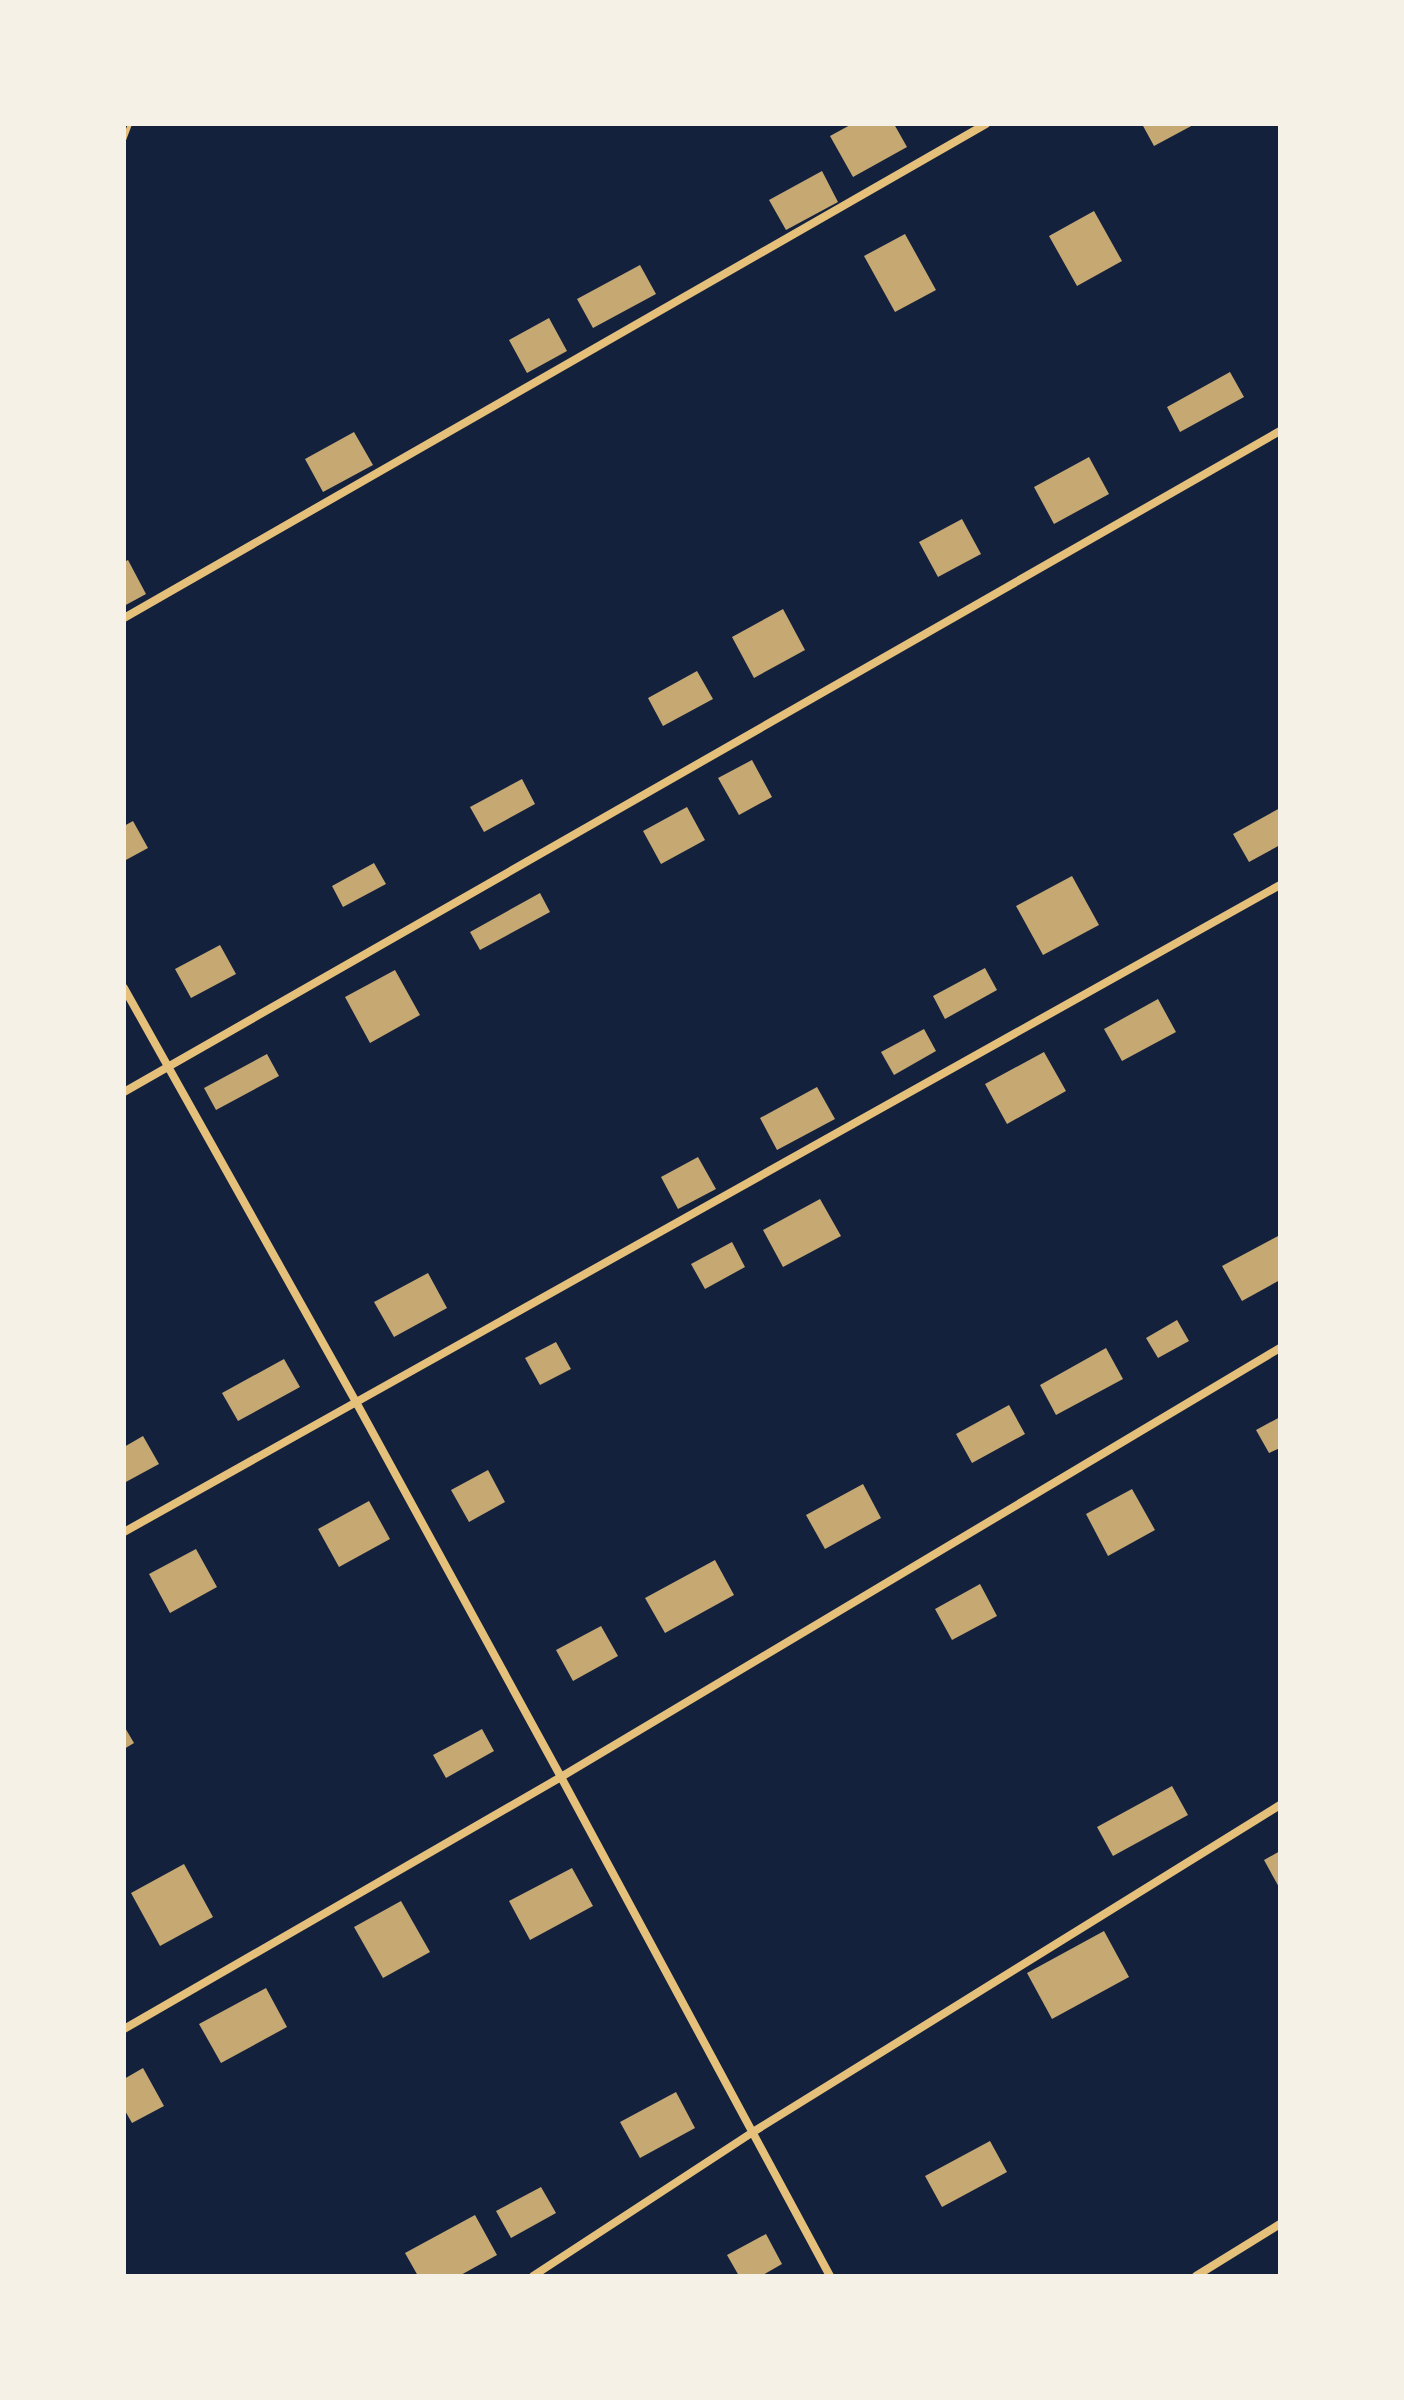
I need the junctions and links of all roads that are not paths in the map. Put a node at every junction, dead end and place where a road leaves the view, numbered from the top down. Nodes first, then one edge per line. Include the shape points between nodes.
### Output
1 (986, 124) edge
2 (1280, 431) edge
3 (124, 618) edge
4 (1280, 885) edge
5 (124, 988) edge
6 (168, 1067) junction
7 (124, 1092) edge
8 (1280, 1348) edge
9 (356, 1402) junction
10 (124, 1532) edge
11 (561, 1777) junction
12 (1280, 1805) edge
13 (124, 2029) edge
14 (753, 2132) junction
15 (1280, 2224) edge
16 (533, 2276) edge
17 (830, 2276) edge
18 (1196, 2276) edge

1 - 3 street
2 - 6 street
4 - 9 street
5 - 6 street
6 - 7 street
6 - 9 street
8 - 11 street
9 - 10 street
9 - 11 street
11 - 13 street
11 - 14 street
12 - 14 street
14 - 16 street
14 - 17 street
15 - 18 street

